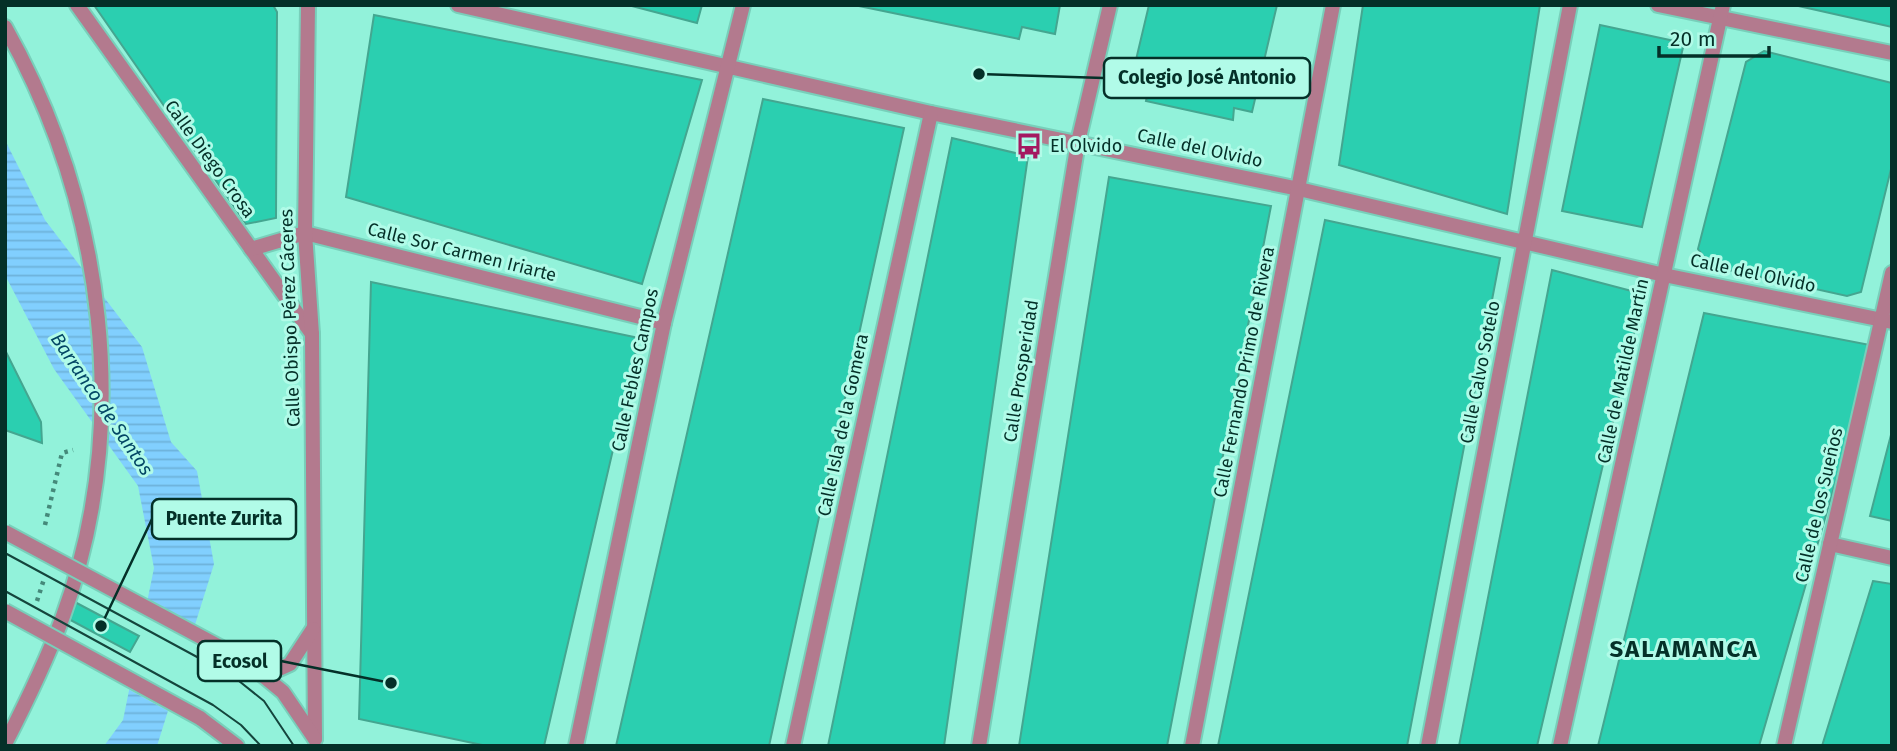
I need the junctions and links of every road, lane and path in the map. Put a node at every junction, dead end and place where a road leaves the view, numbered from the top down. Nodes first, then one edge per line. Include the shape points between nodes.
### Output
1 (77, 5) edge
2 (308, 5) edge
3 (458, 5) edge
4 (743, 5) edge
5 (1110, 5) edge
6 (1333, 5) edge
7 (1570, 5) edge
8 (1658, 5) edge
9 (1722, 12) edge
10 (5, 27) edge
11 (1892, 52) edge
12 (730, 65) junction
13 (931, 113) junction
14 (1078, 142) junction
15 (1299, 189) junction
16 (305, 233) junction
17 (1525, 242) junction
18 (251, 249) junction
19 (1892, 273) edge
20 (1664, 275) junction
21 (1886, 321) edge
22 (664, 323) junction
23 (312, 334) junction
24 (74, 437) dead end
25 (62, 453) dead end
26 (71, 463) dead end
27 (5, 532) edge
28 (1830, 544) junction
29 (39, 550) junction
30 (1892, 558) edge
31 (46, 572) dead end
32 (34, 610) dead end
33 (5, 611) edge
34 (313, 629) junction
35 (266, 675) junction
36 (316, 743) edge
37 (5, 744) edge
38 (237, 746) edge
39 (576, 746) edge
40 (793, 746) edge
41 (979, 746) edge
42 (1192, 746) edge
43 (1427, 746) edge
44 (1560, 746) edge
45 (1784, 746) edge

1 - 18 street, Calle Diego Crosa
2 - 16 street, Calle Obispo Pérez Cáceres
3 - 12 street, Calle del Olvido
4 - 12 street, Calle Febles Campos
5 - 14 street, Calle Prosperidad
6 - 15 street, Calle Fernando Primo de Rivera
7 - 17 street, Calle Calvo Sotelo
8 - 9 street
9 - 11 street
9 - 20 street, Calle de Matilde Martín
10 - 37 street via 29,69 75,191 93,262 100,333 99,446 85,540 63,616
12 - 13 street, Calle del Olvido
12 - 22 street, Calle Febles Campos
13 - 14 street, Calle del Olvido
13 - 40 street, Calle Isla de la Gomera
14 - 15 street, Calle del Olvido
14 - 41 street, Calle Prosperidad
15 - 17 street, Calle del Olvido
15 - 42 street, Calle Fernando Primo de Rivera
16 - 18 street
16 - 22 street, Calle Sor Carmen Iriarte
16 - 23 street, Calle Obispo Pérez Cáceres
17 - 20 street, Calle del Olvido
17 - 43 street, Calle Calvo Sotelo
18 - 23 street, Calle Diego Crosa
19 - 21 street, Calle de los Sueños
20 - 21 street, Calle del Olvido
20 - 44 street, Calle de Matilde Martín
21 - 28 street, Calle de los Sueños
22 - 39 street, Calle Febles Campos
23 - 34 street, Calle Obispo Pérez Cáceres
24 - 26 path
25 - 29 path
27 - 29 street, bridge
28 - 30 street
28 - 45 street, Calle de los Sueños
29 - 35 street, bridge
31 - 32 path
33 - 38 street, bridge via 200,718
34 - 35 street via 290,664
34 - 36 street, Calle Obispo Pérez Cáceres
35 - 36 street via 284,692

